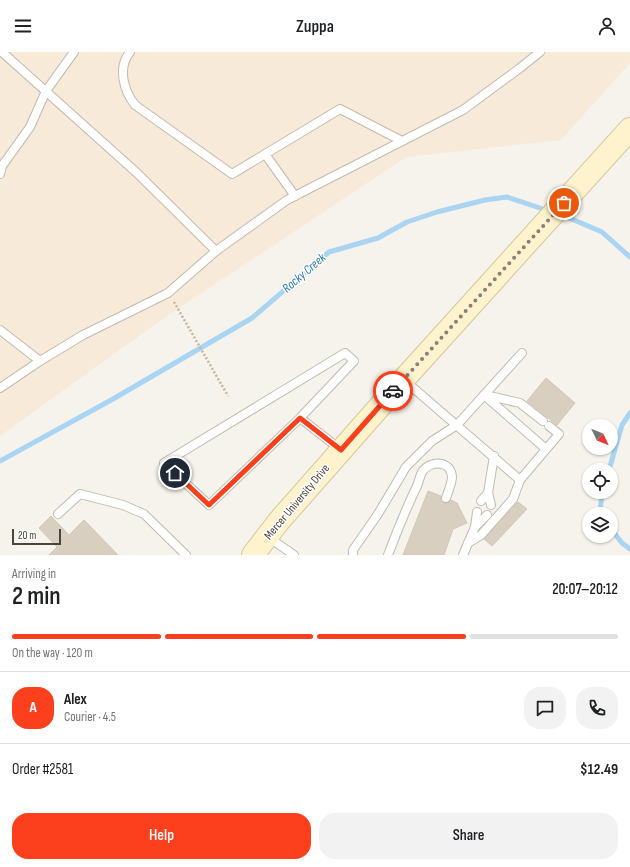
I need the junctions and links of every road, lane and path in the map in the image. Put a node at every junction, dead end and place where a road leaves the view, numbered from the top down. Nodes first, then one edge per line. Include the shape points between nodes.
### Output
1 (2, 52) edge
2 (74, 52) edge
3 (130, 52) edge
4 (540, 52) edge
5 (46, 91) junction
6 (623, 136) edge
7 (402, 141) junction
8 (266, 154) junction
9 (0, 174) edge
10 (295, 196) junction
11 (216, 251) junction
12 (168, 293) junction
13 (0, 330) edge
14 (522, 353) dead end
15 (40, 361) junction
16 (404, 379) junction
17 (0, 388) edge
18 (484, 395) junction
19 (228, 396) dead end
20 (300, 418) junction
21 (457, 425) junction
22 (341, 450) junction
23 (546, 450) junction
24 (494, 456) junction
25 (520, 480) junction
26 (488, 493) junction
27 (446, 498) dead end
28 (481, 501) dead end
29 (491, 505) dead end
30 (477, 512) dead end
31 (58, 514) dead end
32 (487, 515) dead end
33 (475, 527) junction
34 (268, 537) junction
35 (468, 543) junction
36 (186, 555) edge
37 (254, 555) edge
38 (294, 555) edge
39 (353, 555) edge
40 (388, 555) edge
41 (463, 555) edge

1 - 5 lane
2 - 5 lane
3 - 8 lane via 124,59 123,74 127,95 135,105 232,174
4 - 7 lane via 463,110
5 - 9 lane via 30,127 2,166
5 - 11 lane via 137,173
6 - 16 main road, Mercer University Drive
7 - 8 lane via 340,109
7 - 10 lane
8 - 10 lane
10 - 11 lane
11 - 12 lane
12 - 15 lane via 83,335
12 - 19 path
13 - 15 lane
14 - 18 lane
15 - 17 lane
16 - 21 lane
16 - 22 main road, Mercer University Drive
18 - 21 lane
18 - 23 lane
18 - 23 lane via 520,403 559,434
20 - 20 lane via 354,361 345,353 164,463 209,505
20 - 22 lane
21 - 24 lane
21 - 39 lane via 432,441 406,468 353,550
22 - 34 main road, Mercer University Drive
23 - 25 lane
24 - 25 lane
24 - 26 lane
25 - 35 lane via 513,499 482,535
26 - 28 lane
26 - 29 lane
27 - 40 lane via 452,477 450,471 438,462 430,463 422,471
30 - 33 lane
31 - 36 lane via 80,494 123,505 144,514
32 - 33 lane
33 - 35 lane
34 - 37 main road, Mercer University Drive
34 - 38 lane
35 - 41 lane

